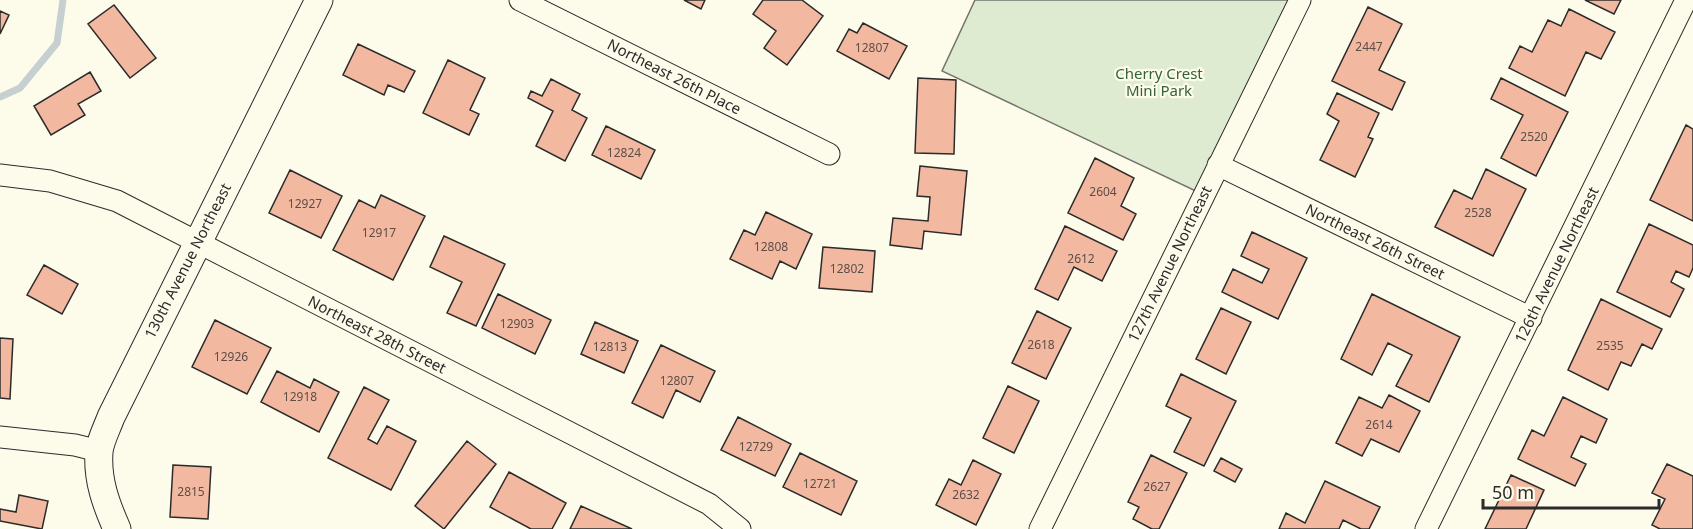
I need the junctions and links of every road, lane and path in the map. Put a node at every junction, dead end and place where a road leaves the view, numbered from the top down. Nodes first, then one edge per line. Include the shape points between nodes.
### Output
1 (319, 0) edge
2 (520, 0) edge
3 (1300, 0) edge
4 (1686, 0) edge
5 (829, 154) dead end
6 (1218, 165) junction
7 (0, 175) edge
8 (196, 243) junction
9 (1531, 318) junction
10 (0, 437) edge
11 (99, 451) junction
12 (117, 529) edge
13 (740, 529) edge
14 (1040, 529) edge
15 (1426, 529) edge

1 - 8 street, 130th Avenue Northeast
2 - 5 street, Northeast 26th Place
3 - 6 street, 127th Avenue Northeast
4 - 9 street, 126th Avenue Northeast
6 - 9 street, Northeast 26th Street
6 - 14 street, 127th Avenue Northeast
7 - 8 street, Northeast 28th Street via 50,181 117,201
8 - 11 street, 130th Avenue Northeast via 111,417
8 - 13 street, Northeast 28th Street via 709,504
9 - 15 street, 126th Avenue Northeast
10 - 11 street
11 - 12 street, 130th Avenue Northeast via 104,498

